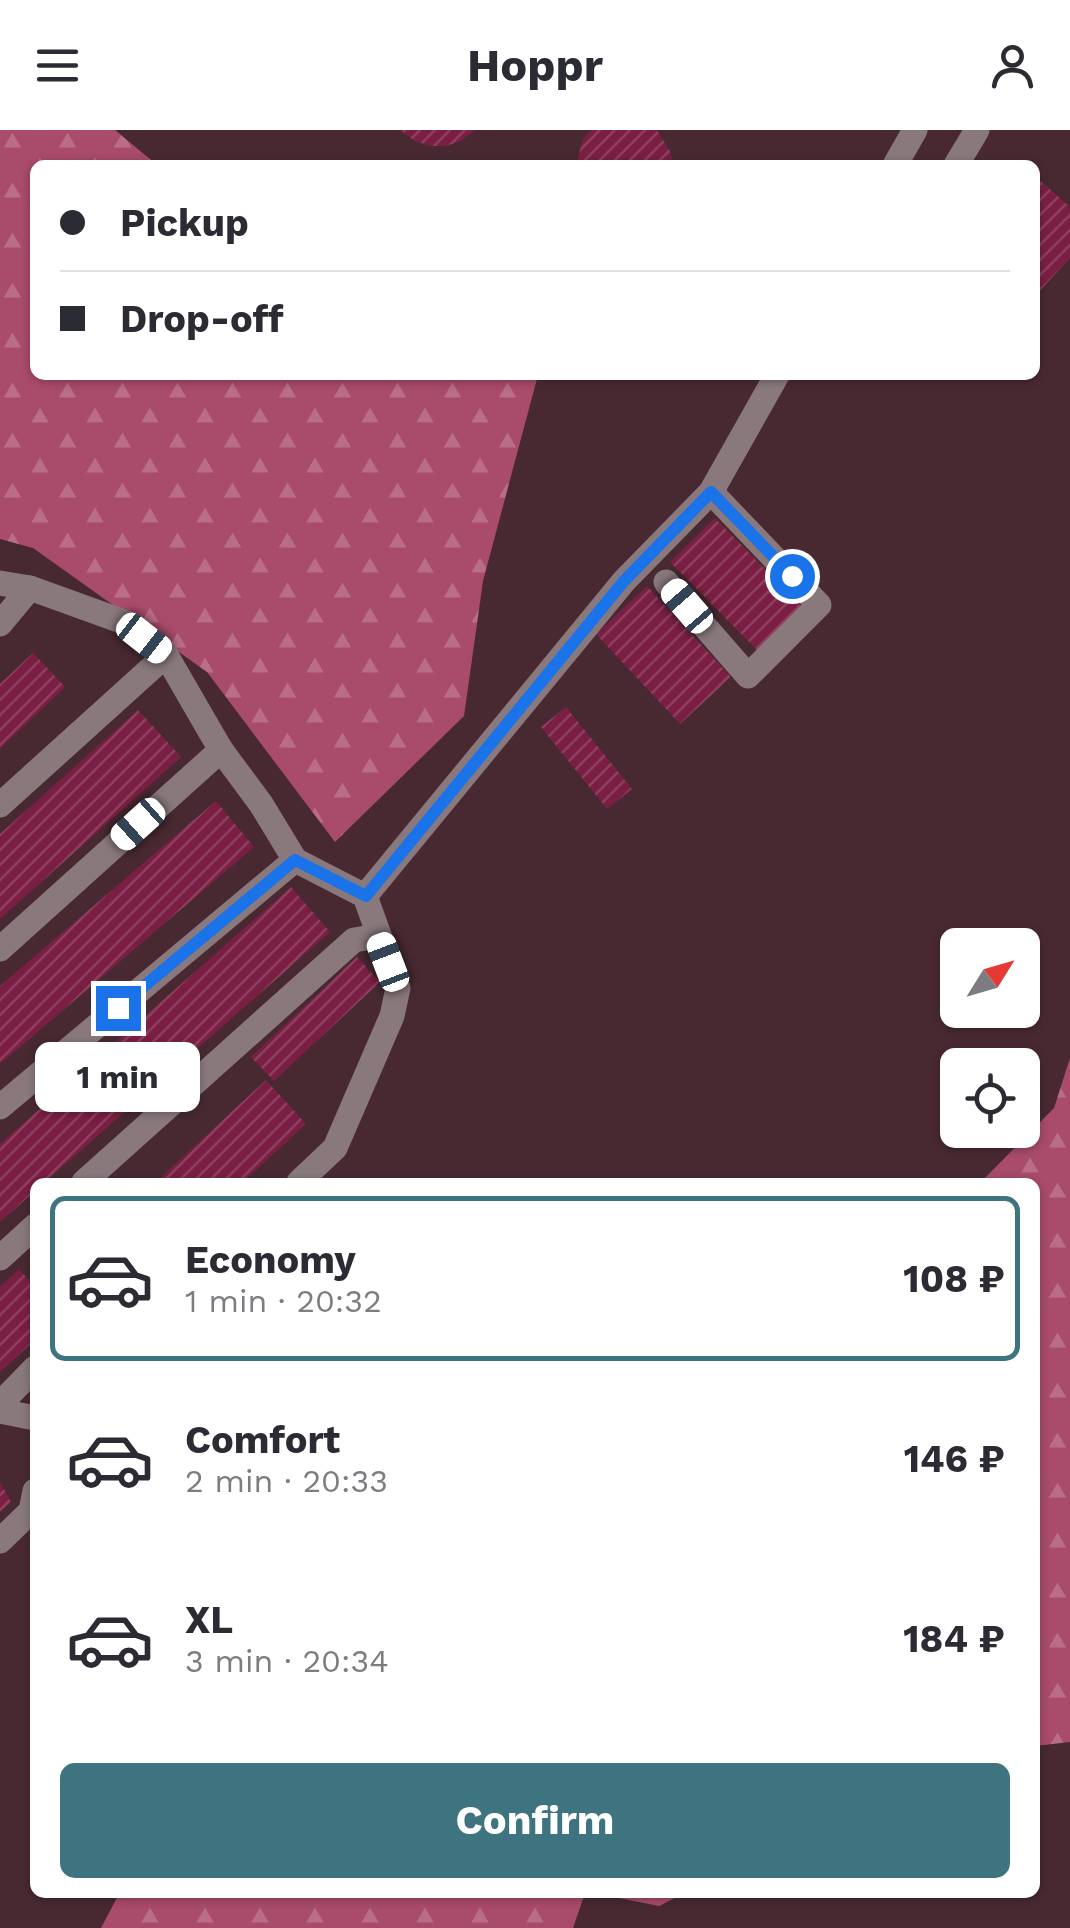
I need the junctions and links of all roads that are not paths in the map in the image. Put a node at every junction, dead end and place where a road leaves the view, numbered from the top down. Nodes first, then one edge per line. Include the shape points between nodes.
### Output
1 (914, 130) edge
2 (976, 130) edge
3 (898, 160) edge
4 (959, 160) edge
5 (773, 380) edge
6 (711, 492) junction
7 (666, 582) dead end
8 (0, 583) edge
9 (30, 588) junction
10 (0, 624) edge
11 (166, 655) junction
12 (221, 750) junction
13 (0, 805) edge
14 (295, 860) junction
15 (366, 896) junction
16 (378, 936) junction
17 (0, 949) edge
18 (0, 1107) edge
19 (88, 1178) edge
20 (303, 1178) edge
21 (30, 1231) edge
22 (0, 1258) edge
23 (30, 1374) edge
24 (0, 1407) edge
25 (30, 1416) edge
26 (30, 1512) edge
27 (0, 1542) edge

1 - 3 street
2 - 4 street
5 - 6 street
6 - 7 street via 820,605 748,676
6 - 15 street via 624,581
8 - 9 street
9 - 10 street
9 - 11 street via 124,622
11 - 12 street
11 - 13 street
12 - 14 street
12 - 17 street
14 - 15 street
14 - 18 street
15 - 16 street
16 - 19 street via 354,940
16 - 20 street via 398,988 392,1016 335,1148
21 - 22 street
23 - 24 street
24 - 25 street
26 - 27 street

